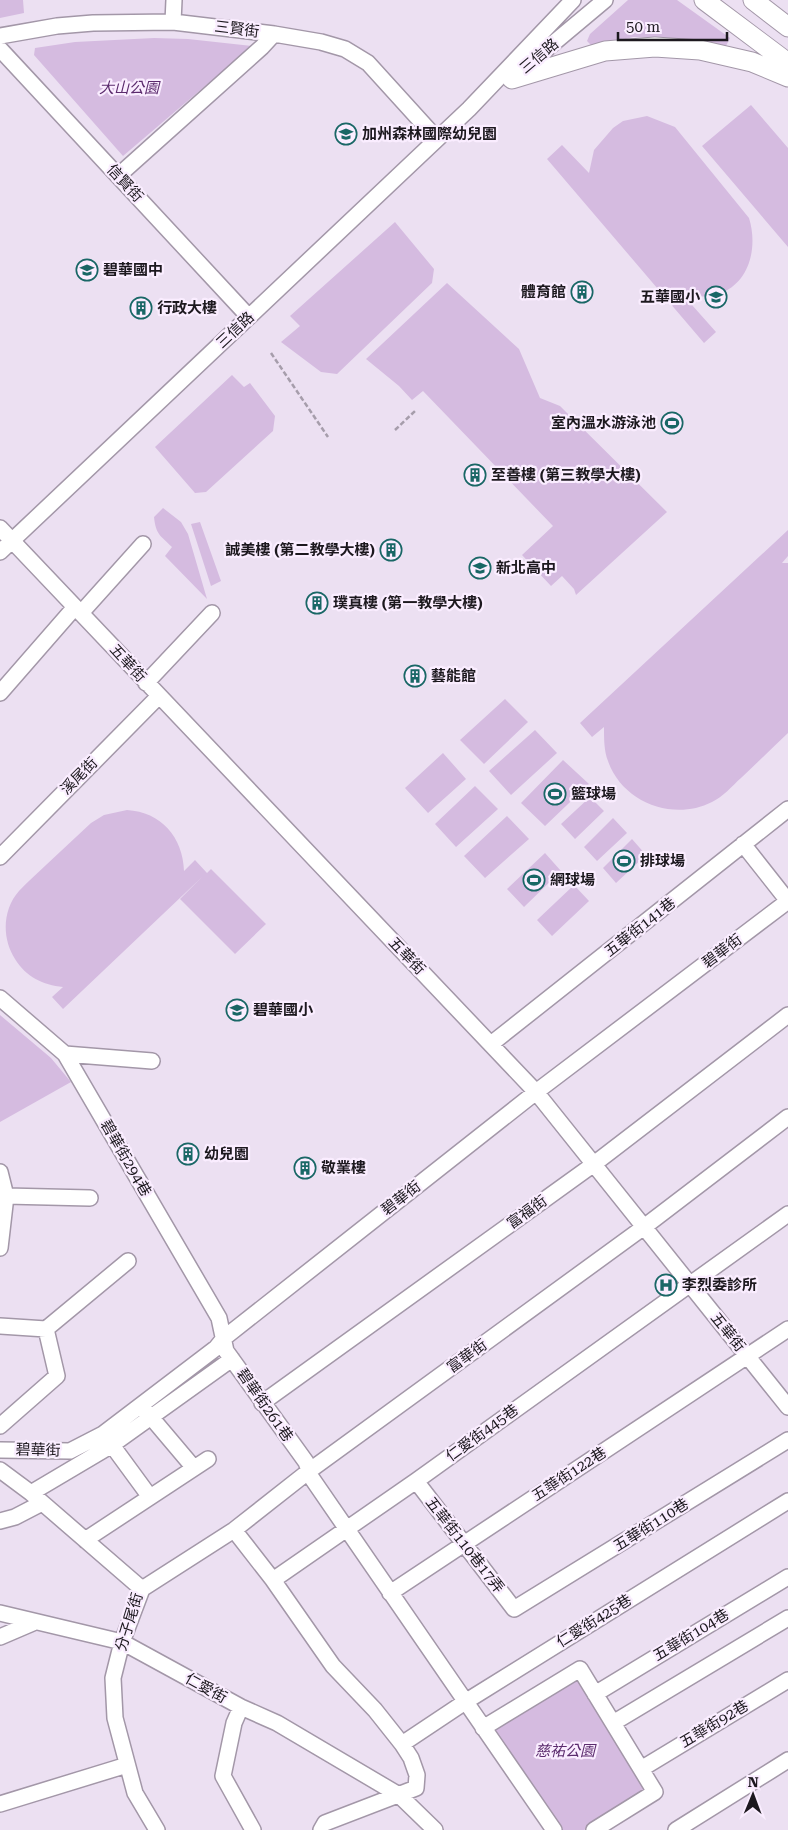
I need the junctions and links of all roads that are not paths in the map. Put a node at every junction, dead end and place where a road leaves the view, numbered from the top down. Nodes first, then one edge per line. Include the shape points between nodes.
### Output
1 (174, 0) edge
2 (605, 0) edge
3 (704, 0) edge
4 (753, 0) edge
5 (569, 2) edge
6 (173, 22) junction
7 (788, 27) edge
8 (274, 34) junction
9 (0, 36) edge
10 (0, 49) edge
11 (788, 63) edge
12 (788, 77) edge
13 (512, 79) junction
14 (470, 109) junction
15 (437, 139) junction
16 (118, 176) junction
17 (249, 317) junction
18 (0, 528) edge
19 (12, 541) junction
20 (143, 544) dead end
21 (0, 552) edge
22 (78, 610) junction
23 (212, 613) dead end
24 (146, 683) junction
25 (0, 693) edge
26 (159, 696) junction
27 (788, 809) edge
28 (743, 844) junction
29 (0, 857) edge
30 (788, 901) edge
31 (0, 998) edge
32 (788, 1014) edge
33 (491, 1044) junction
34 (65, 1054) junction
35 (152, 1061) dead end
36 (536, 1092) junction
37 (788, 1117) edge
38 (594, 1164) junction
39 (0, 1172) edge
40 (6, 1196) junction
41 (90, 1198) dead end
42 (788, 1214) edge
43 (644, 1227) junction
44 (0, 1248) edge
45 (128, 1261) dead end
46 (690, 1285) junction
47 (0, 1326) edge
48 (46, 1329) junction
49 (788, 1329) edge
50 (224, 1338) junction
51 (748, 1356) junction
52 (232, 1359) junction
53 (262, 1403) junction
54 (788, 1407) edge
55 (146, 1411) junction
56 (0, 1426) edge
57 (108, 1440) junction
58 (788, 1440) edge
59 (0, 1450) edge
60 (208, 1459) dead end
61 (194, 1468) junction
62 (0, 1470) edge
63 (309, 1471) junction
64 (416, 1481) junction
65 (150, 1497) junction
66 (37, 1498) junction
67 (788, 1501) edge
68 (0, 1521) edge
69 (347, 1529) junction
70 (234, 1530) junction
71 (85, 1540) junction
72 (465, 1543) junction
73 (788, 1577) edge
74 (273, 1580) junction
75 (142, 1589) junction
76 (390, 1593) junction
77 (514, 1609) joint
78 (0, 1613) edge
79 (788, 1618) edge
80 (35, 1622) junction
81 (0, 1637) edge
82 (122, 1642) junction
83 (788, 1680) edge
84 (595, 1694) junction
85 (465, 1702) junction
86 (241, 1707) junction
87 (613, 1723) junction
88 (483, 1728) junction
89 (402, 1744) junction
90 (788, 1760) edge
91 (127, 1765) junction
92 (641, 1769) junction
93 (399, 1795) junction
94 (0, 1804) edge
95 (157, 1830) edge
96 (253, 1830) edge
97 (321, 1830) edge
98 (435, 1830) edge
99 (554, 1830) edge
100 (594, 1830) edge
101 (676, 1830) edge

1 - 6 street
2 - 13 street, 三信路
3 - 11 main road
4 - 7 main road
5 - 14 street, 三信路
6 - 8 street, 三賢街
6 - 9 street, 三賢街 via 93,23
8 - 15 street, 三賢街 via 345,49 368,63
8 - 16 street
10 - 16 street, 信賢街
12 - 13 main road via 752,62 700,50 655,47 605,51
13 - 14 street, 三信路
14 - 15 street, 三信路
15 - 17 street, 三信路
16 - 17 street, 信賢街
17 - 19 street, 三信路
18 - 19 street, 五華街
19 - 21 street, 三信路
19 - 22 street, 五華街
20 - 22 street
22 - 24 street, 五華街
22 - 25 street
23 - 24 street
24 - 26 street, 五華街
26 - 29 street, 溪尾街
26 - 33 street, 五華街
27 - 28 street, 五華街141巷
28 - 30 street
28 - 33 street, 五華街141巷
30 - 36 street, 碧華街
31 - 34 street, 碧華街294巷
32 - 38 street, 富福街
33 - 36 street, 五華街
34 - 35 street
34 - 50 street, 碧華街294巷 via 219,1318
36 - 38 street, 五華街
36 - 50 street, 碧華街
37 - 43 street, 富華街
38 - 43 street, 五華街
38 - 53 street, 富福街
39 - 40 street
40 - 41 street
40 - 44 street
42 - 46 street, 仁愛街445巷
43 - 46 street, 五華街
43 - 63 street, 富華街
45 - 48 street
46 - 51 street, 五華街
46 - 64 street, 仁愛街445巷
47 - 48 street
48 - 56 street via 57,1376
49 - 51 street, 五華街122巷
50 - 52 street, 碧華街261巷 via 226,1351
50 - 55 street, 碧華街
51 - 54 street, 五華街
51 - 72 street, 五華街122巷
52 - 53 street, 碧華街261巷
52 - 55 street
53 - 63 street, 碧華街261巷 via 306,1462
55 - 57 street, 碧華街
55 - 61 street
57 - 59 street, 碧華街 via 70,1451
57 - 65 street
57 - 66 street
58 - 77 street, 五華街110巷
60 - 61 street
61 - 65 street
62 - 66 street, 分子尾街
63 - 69 street, 碧華街261巷
63 - 70 street, 富華街
64 - 69 street, 仁愛街445巷
64 - 72 street, 五華街110巷17弄
65 - 71 street
66 - 68 street via 15,1517
66 - 71 street, 分子尾街
67 - 85 street, 仁愛街425巷
69 - 74 street, 仁愛街445巷
69 - 76 street, 碧華街261巷
70 - 74 street
70 - 75 street, 富華街
71 - 75 street, 分子尾街
72 - 76 street, 五華街122巷
72 - 77 street, 五華街110巷17弄
73 - 84 street, 五華街104巷
74 - 89 street via 333,1666
75 - 82 street, 分子尾街
76 - 85 street, 碧華街261巷
78 - 80 street, 仁愛街
79 - 87 street
80 - 81 street
80 - 82 street, 仁愛街
82 - 86 street, 仁愛街
82 - 91 street, 分子尾街 via 113,1678 115,1718
83 - 92 street, 五華街92巷
84 - 87 street
84 - 88 street via 580,1669
85 - 88 street, 碧華街261巷
85 - 89 street, 仁愛街425巷
86 - 93 street, 仁愛街 via 277,1723
86 - 96 street via 234,1723 222,1776
87 - 92 street
88 - 99 street, 碧華街261巷
89 - 93 street via 417,1775 416,1788
90 - 101 street
91 - 94 street
91 - 95 street, 分子尾街 via 135,1793
92 - 100 street via 655,1792
93 - 97 street via 325,1823
93 - 98 street, 仁愛街

